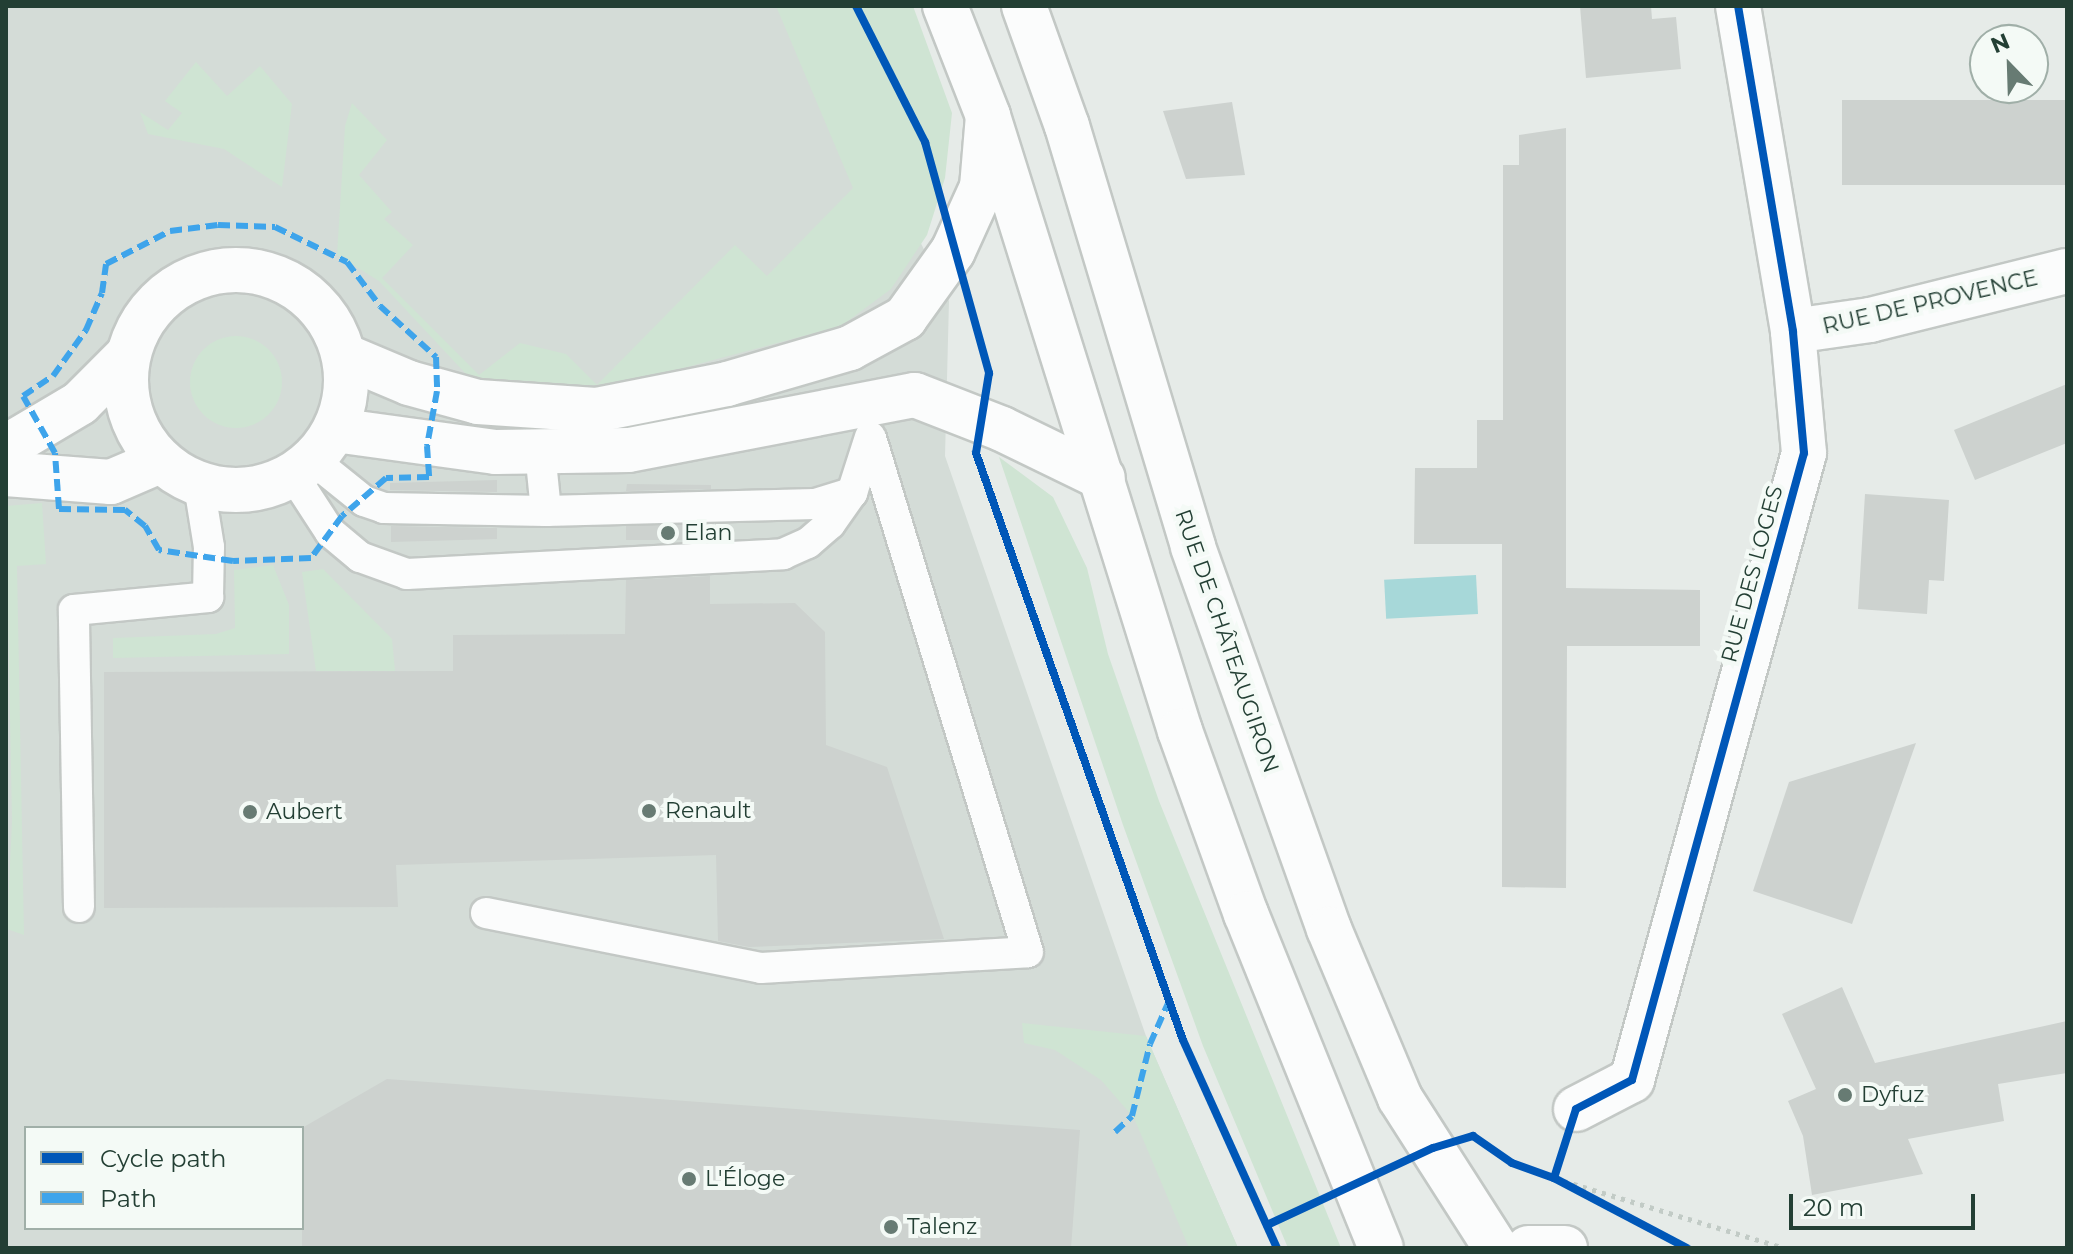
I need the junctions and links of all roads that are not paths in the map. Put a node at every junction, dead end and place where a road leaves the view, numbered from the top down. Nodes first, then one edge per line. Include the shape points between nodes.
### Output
1 (945, 6) edge
2 (1024, 6) edge
3 (1738, 6) edge
4 (988, 116) junction
5 (2067, 271) edge
6 (1793, 331) junction
7 (128, 355) junction
8 (345, 356) junction
9 (867, 421) junction
10 (6, 447) edge
11 (540, 451) junction
12 (314, 455) junction
13 (160, 461) junction
14 (6, 474) edge
15 (1103, 478) junction
16 (199, 485) junction
17 (852, 493) junction
18 (546, 511) junction
19 (79, 907) dead end
20 (486, 913) dead end
21 (1576, 1109) road end
22 (1381, 1248) edge
23 (1496, 1248) edge
24 (1528, 1248) edge
25 (1565, 1248) edge

1 - 4 street
2 - 23 street, RUE DE CHÂTEAUGIRON via 1067,126 1193,547 1324,914 1400,1098
3 - 6 street, RUE DES LOGES
4 - 8 street via 982,187 953,251 905,318 850,348 727,384 596,410 478,402 409,383
4 - 15 street
5 - 6 street, RUE DE PROVENCE via 1870,320
6 - 21 street, RUE DES LOGES via 1804,453 1632,1080
7 - 8 street via 158,302 202,274 229,270 280,278 303,292 322,309
7 - 10 street via 80,403
7 - 13 street via 125,378 134,423
8 - 12 street via 346,393
9 - 11 street via 629,450
9 - 15 street via 915,395 1002,429
9 - 17 lane
9 - 20 lane via 1028,952 761,968
11 - 12 street via 427,446
11 - 18 lane
12 - 16 street via 264,487 231,490
12 - 17 lane via 330,532 360,557 407,574 783,554 808,543 830,524
12 - 18 lane via 364,501 384,508
13 - 14 street via 111,482
13 - 16 street
15 - 22 street via 1190,759
16 - 19 lane via 209,547 208,597 74,610
17 - 18 lane via 815,504
24 - 25 street

